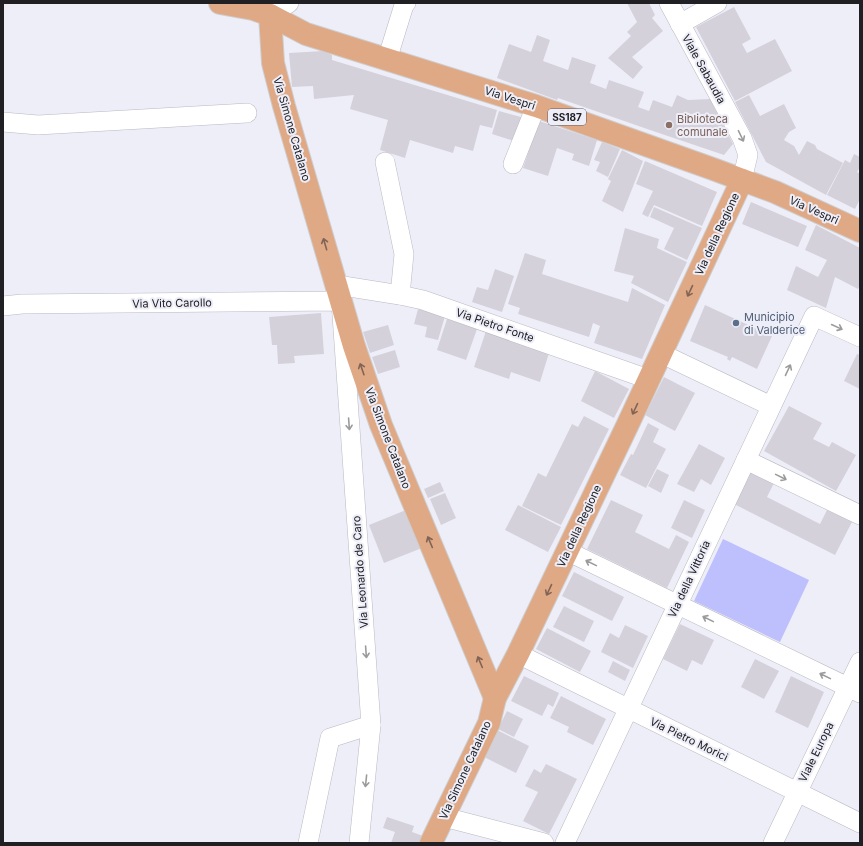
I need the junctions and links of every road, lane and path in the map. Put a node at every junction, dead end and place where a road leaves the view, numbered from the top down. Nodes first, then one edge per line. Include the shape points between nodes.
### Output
1 (226, 3) edge
2 (289, 3) edge
3 (406, 3) edge
4 (669, 3) edge
5 (717, 3) edge
6 (265, 9) edge
7 (680, 24) junction
8 (387, 60) junction
9 (536, 106) junction
10 (247, 113) dead end
11 (3, 122) edge
12 (385, 162) dead end
13 (513, 164) dead end
14 (742, 180) junction
15 (860, 231) edge
16 (339, 293) junction
17 (400, 295) junction
18 (3, 306) edge
19 (860, 337) edge
20 (660, 354) junction
21 (648, 379) junction
22 (772, 406) junction
23 (746, 460) junction
24 (860, 515) edge
25 (567, 552) junction
26 (677, 605) junction
27 (518, 654) junction
28 (860, 662) edge
29 (854, 690) edge
30 (495, 698) junction
31 (628, 708) junction
32 (371, 725) junction
33 (797, 792) junction
34 (444, 817) junction
35 (860, 824) edge
36 (308, 843) edge
37 (359, 843) edge
38 (431, 843) edge
39 (544, 843) edge
40 (565, 843) edge
41 (773, 843) edge

1 - 6 main road, SS187
2 - 6 street
3 - 8 street
4 - 7 street, Viale Sabaudia
5 - 7 street
6 - 8 main road, Via Vespri / SS187 via 306,34
16 -> 6 main road, Via Simone Catalano via 284,106 273,63
7 -> 14 street, Viale Sabaudia via 742,138 748,155
8 - 9 main road, Via Vespri / SS187
9 - 13 street
9 - 14 main road, Via Vespri / SS187
10 - 11 street via 38,125
12 - 17 street via 404,254
14 - 15 main road, Via Vespri / SS187 via 775,192
14 -> 20 main road, Via della Regione
16 - 17 street, Via Pietro Fonte
16 - 18 street, Via Vito Carollo
30 -> 16 main road, Via Simone Catalano via 381,425
16 -> 32 street, Via Leonardo de Caro
17 - 21 street, Via Pietro Fonte via 423,300
22 -> 19 street, Via della Vittoria via 814,316
20 - 21 main road, Via della Regione
20 - 22 street
21 -> 25 main road, Via della Regione
22 - 23 street, Via della Vittoria
23 -> 24 street
23 - 26 street, Via della Vittoria
26 -> 25 street
25 -> 27 main road, Via della Regione
29 -> 26 street
26 - 31 street, Via della Vittoria
27 - 30 main road, Via della Regione
27 - 31 street, Via Pietro Morici
28 - 29 street, Viale Europa
29 - 33 street, Viale Europa
30 - 34 main road, Via Simone Catalano via 489,723
31 - 33 street, Via Pietro Morici
31 - 40 street, Via della Vittoria
32 - 36 street via 330,738
32 -> 37 street, Via Leonardo de Caro
33 - 35 street, Via Pietro Morici
33 - 41 street, Viale Europa
34 - 38 main road, Via Simone Catalano
34 - 39 street

